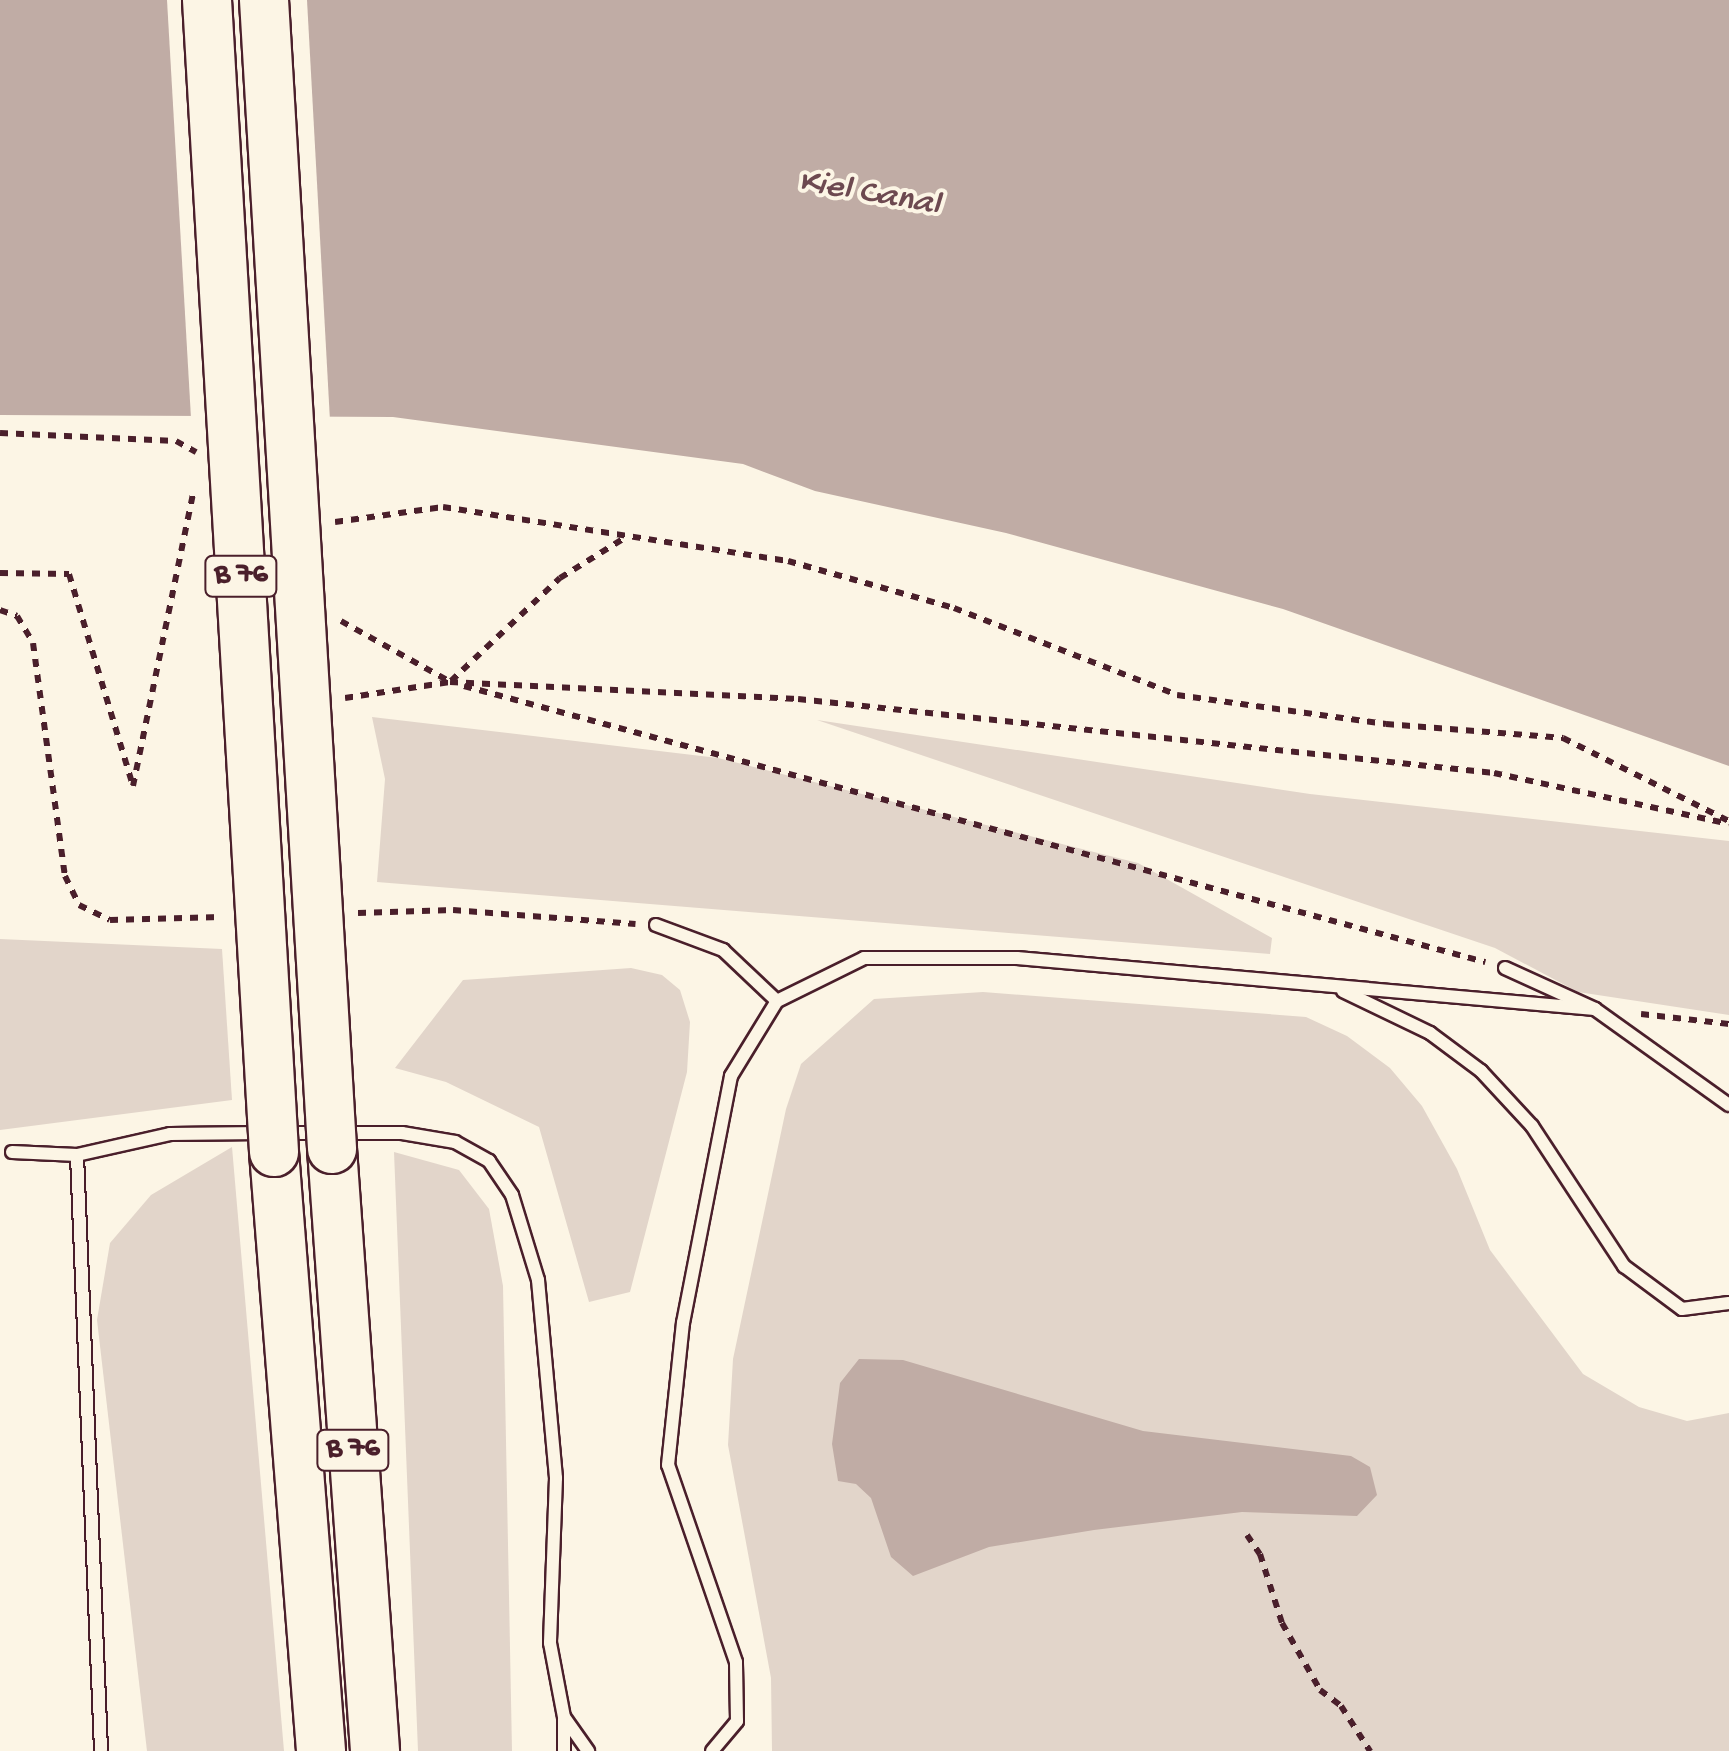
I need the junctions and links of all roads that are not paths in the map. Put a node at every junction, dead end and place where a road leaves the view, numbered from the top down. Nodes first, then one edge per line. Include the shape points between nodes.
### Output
1 (207, 0) edge
2 (264, 0) edge
3 (656, 925) dead end
4 (1505, 968) road end
5 (1336, 987) junction
6 (777, 1002) junction
7 (1594, 1009) junction
8 (1729, 1105) edge
9 (12, 1152) dead end
10 (77, 1155) junction
11 (1729, 1302) edge
12 (564, 1717) junction
13 (101, 1751) edge
14 (321, 1751) edge
15 (375, 1751) edge
16 (564, 1751) edge
17 (588, 1751) edge
18 (712, 1751) edge

1 - 14 highway, B 76, bridge via 274,1152
2 - 15 highway, B 76, bridge
3 - 6 lane via 724,950
4 - 7 lane
5 - 6 lane via 1017,958 864,958
5 - 7 lane
5 - 11 lane via 1430,1032 1481,1071 1532,1126 1624,1266 1682,1309
6 - 18 lane via 754,1028 730,1076 683,1323 668,1465 736,1662 737,1721
7 - 8 lane
9 - 10 lane
10 - 12 lane via 170,1134 402,1133 455,1142 489,1162 512,1195 538,1280 556,1478 550,1643
10 - 13 lane
12 - 16 lane
12 - 17 lane

